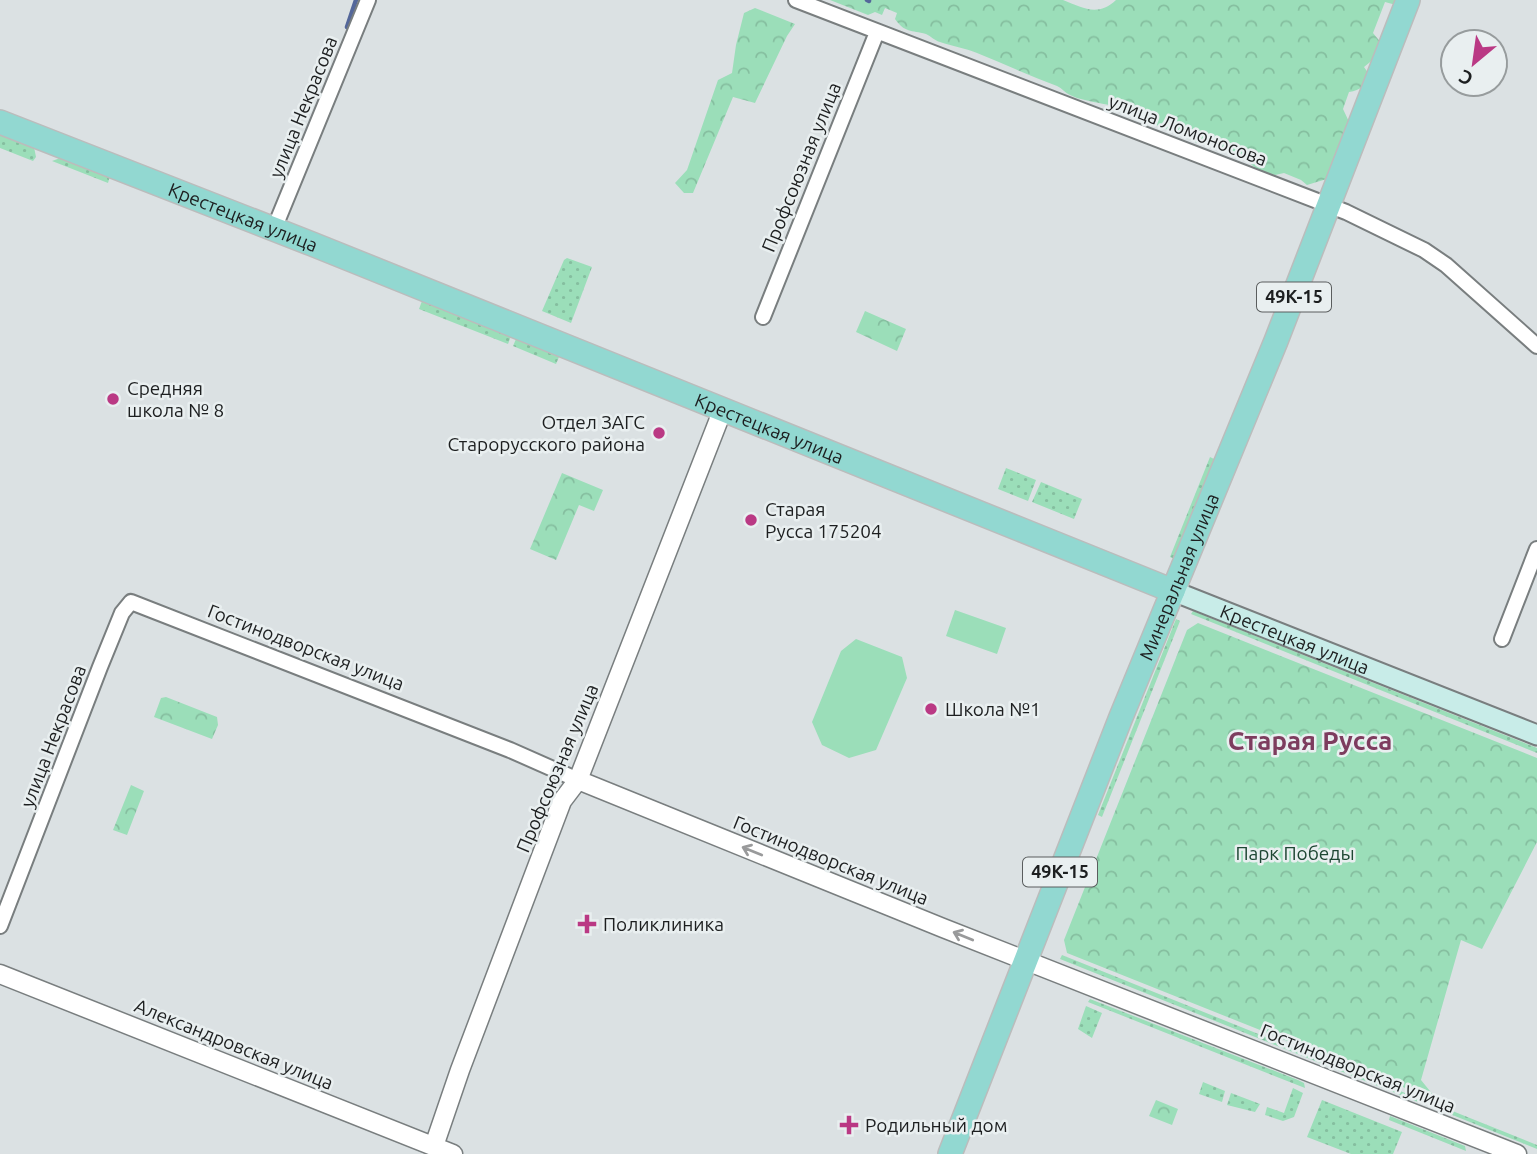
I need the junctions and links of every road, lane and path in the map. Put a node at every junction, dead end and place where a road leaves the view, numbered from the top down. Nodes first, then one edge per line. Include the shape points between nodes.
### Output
1 (368, 0) edge
2 (796, 0) edge
3 (1408, 0) edge
4 (877, 32) junction
5 (0, 122) edge
6 (1329, 205) junction
7 (274, 229) junction
8 (763, 317) dead end
9 (1537, 346) edge
10 (723, 409) junction
11 (1537, 549) edge
12 (1172, 591) junction
13 (131, 602) joint
14 (1502, 639) dead end
15 (1537, 735) edge
16 (578, 780) junction
17 (0, 926) edge
18 (1027, 960) junction
19 (0, 974) edge
20 (434, 1146) junction
21 (453, 1154) edge
22 (950, 1154) edge
23 (1517, 1154) edge

1 - 7 street, улица Некрасова
2 - 4 street, улица Ломоносова
3 - 6 main road, Минеральная улица / 49К-15
4 - 6 street, улица Ломоносова
4 - 8 street, Профсоюзная улица
5 - 7 main road, Крестецкая улица
6 - 9 street, улица Ломоносова via 1435,257
6 - 12 main road, Минеральная улица / 49К-15
7 - 10 main road, Крестецкая улица
10 - 12 main road, Крестецкая улица
10 - 16 street, Профсоюзная улица
11 - 14 street
12 - 15 main road, Крестецкая улица
12 - 18 main road, Минеральная улица / 49К-15
13 - 16 street, Гостинодворская улица
13 - 17 street, улица Некрасова via 113,634
18 -> 16 street, Гостинодворская улица
16 - 20 street, Профсоюзная улица via 562,801
18 - 22 main road, Минеральная улица / 49К-15
18 - 23 street, Гостинодворская улица
19 - 20 street, Александровская улица
20 - 21 street, Александровская улица

